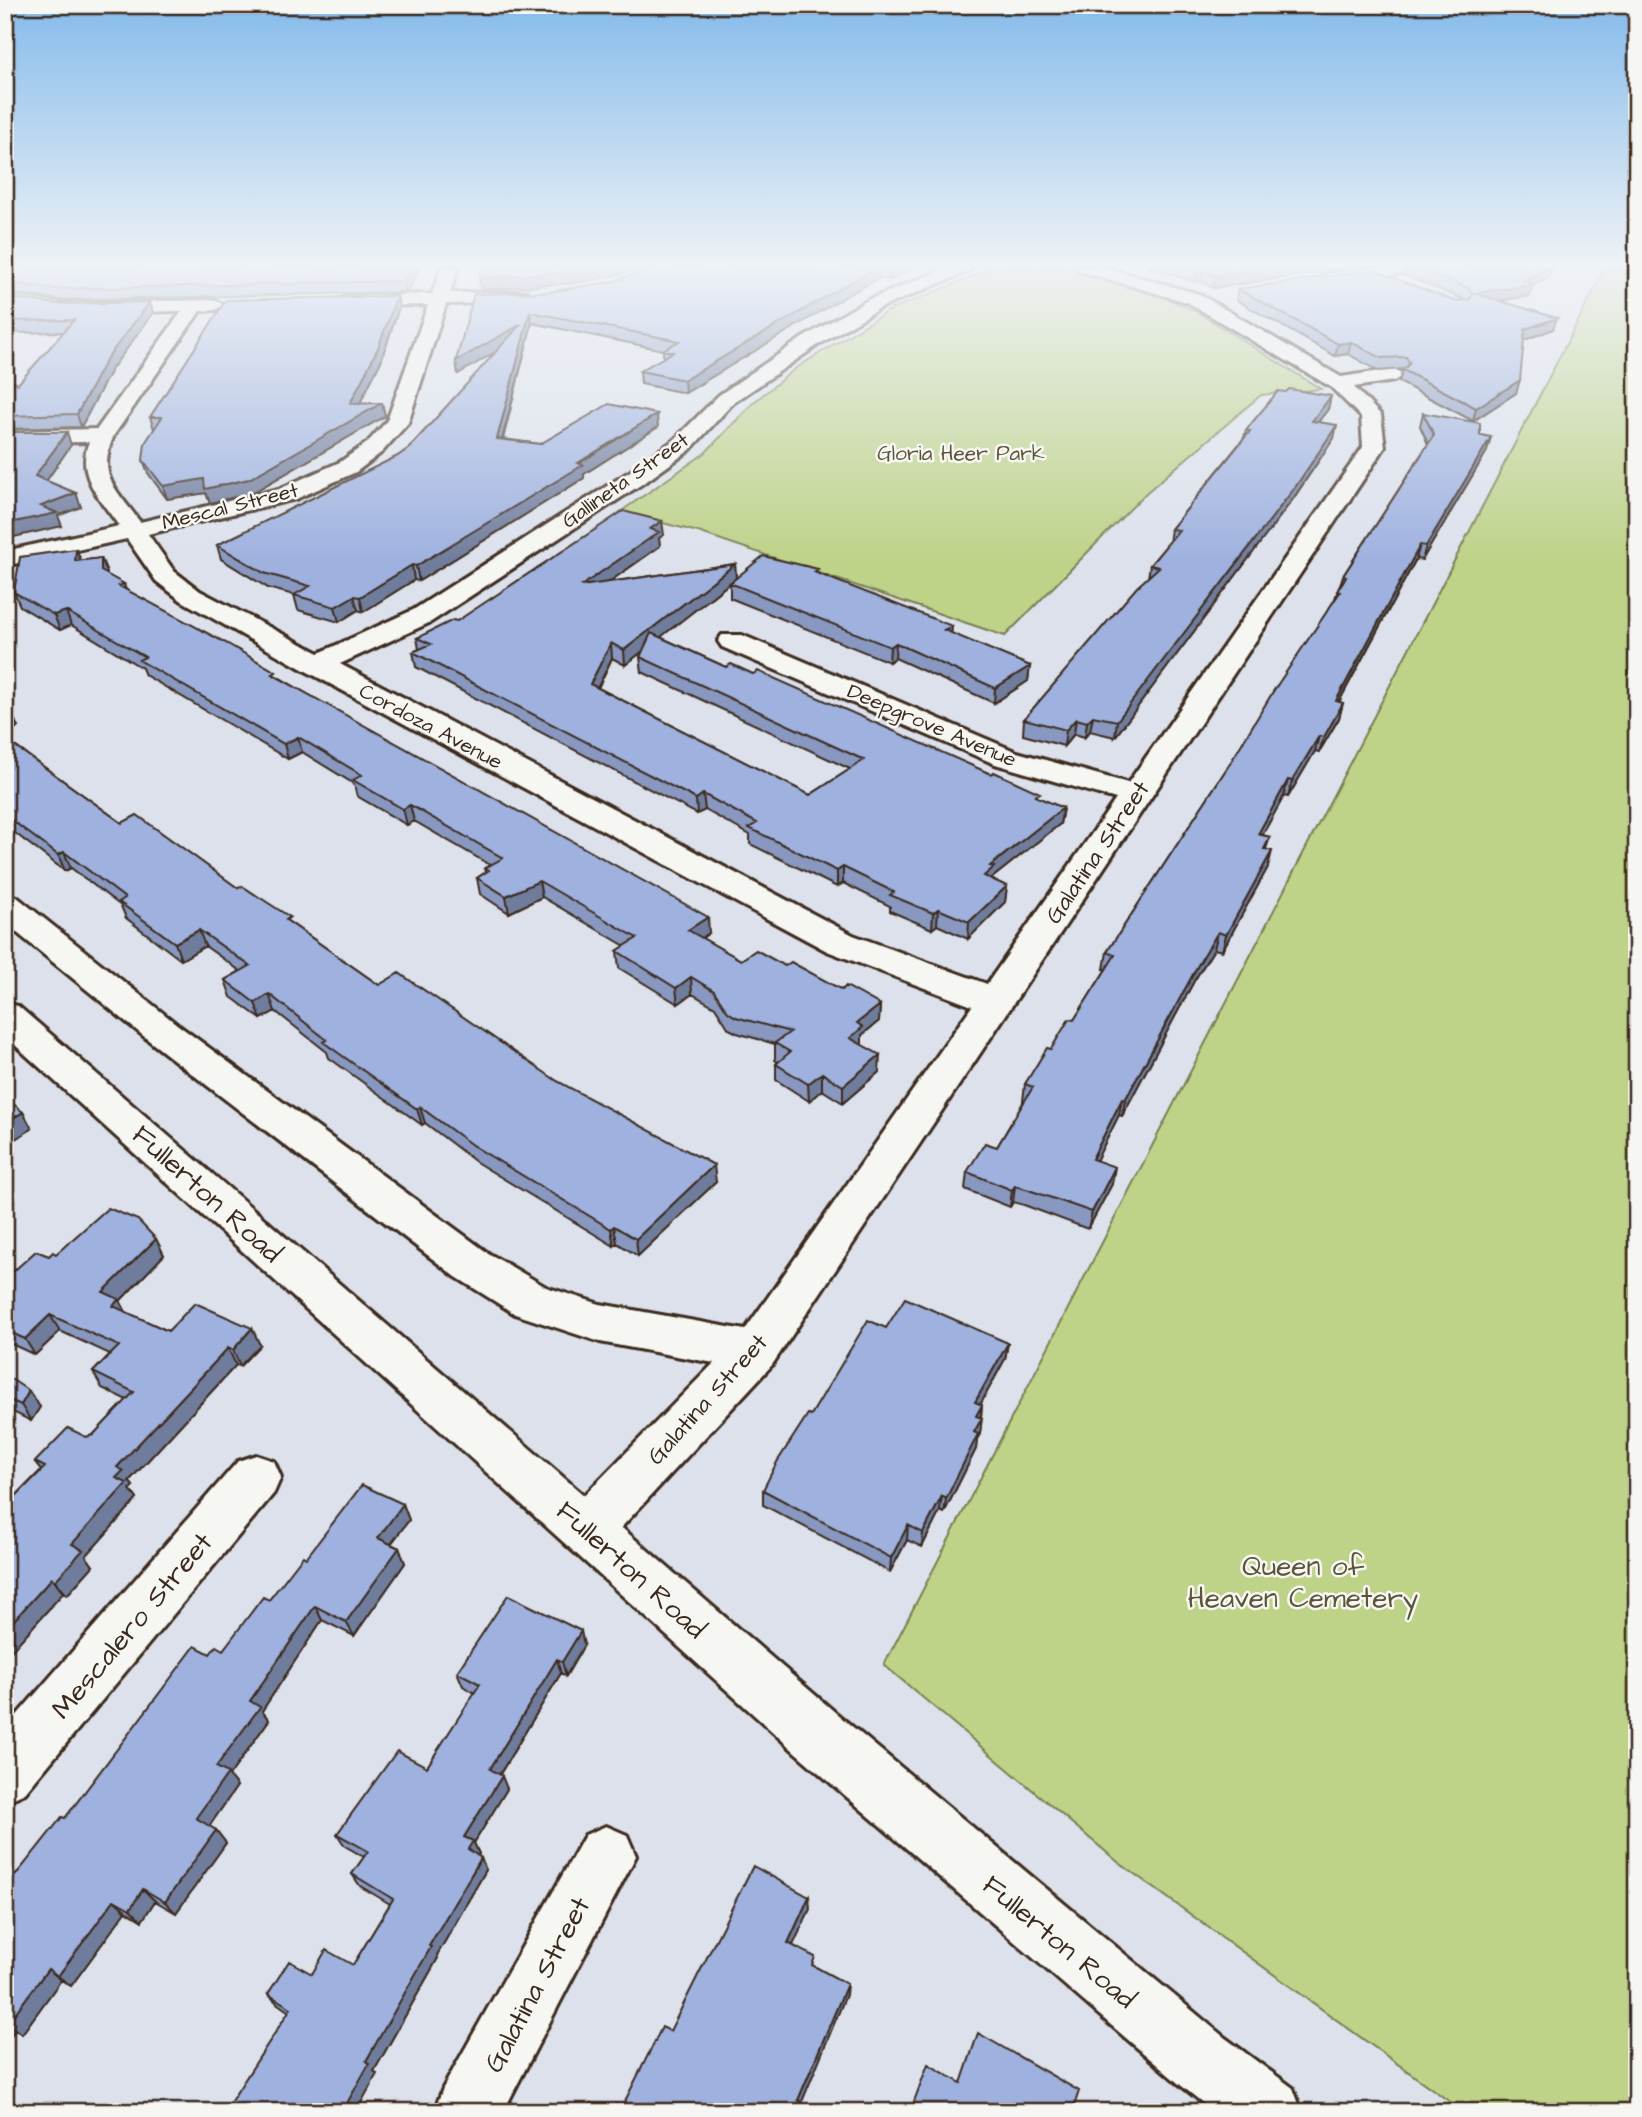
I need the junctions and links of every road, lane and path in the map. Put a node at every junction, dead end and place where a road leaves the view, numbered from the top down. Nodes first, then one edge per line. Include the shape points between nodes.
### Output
1 (152, 366) edge
2 (416, 366) edge
3 (775, 366) edge
4 (1312, 366) edge
5 (1394, 375) edge
6 (1338, 383) junction
7 (103, 435) junction
8 (5, 437) edge
9 (132, 530) junction
10 (5, 559) edge
11 (732, 641) dead end
12 (316, 665) junction
13 (1136, 795) junction
14 (5, 905) edge
15 (995, 1001) junction
16 (5, 1014) edge
17 (756, 1351) junction
18 (256, 1477) dead end
19 (586, 1529) junction
20 (5, 1773) edge
21 (606, 1856) dead end
22 (467, 2112) edge
23 (1269, 2112) edge

1 - 7 street, Cordoza Avenue
2 - 9 street, Mescal Street via 397,423 367,456 341,472 285,494
3 - 12 street, Gallineta Street via 726,399 682,445 640,475 422,616
4 - 6 street, Galatina Street
5 - 6 street
6 - 13 street, Galatina Street via 1371,415 1374,447
7 - 8 street
7 - 9 street, Cordoza Avenue via 94,456 97,477
9 - 10 street, Mescal Street
9 - 12 street, Cordoza Avenue via 165,576 191,596
11 - 13 street, Deepgrove Avenue via 1006,758
12 - 15 street, Cordoza Avenue via 840,943
13 - 15 street, Galatina Street
14 - 17 street via 165,1034 472,1265 531,1301 600,1322
15 - 17 street, Galatina Street
16 - 19 street, Fullerton Road
17 - 19 street, Galatina Street
18 - 20 street, Mescalero Street
19 - 23 street, Fullerton Road via 816,1733 1200,2060
21 - 22 street, Galatina Street

